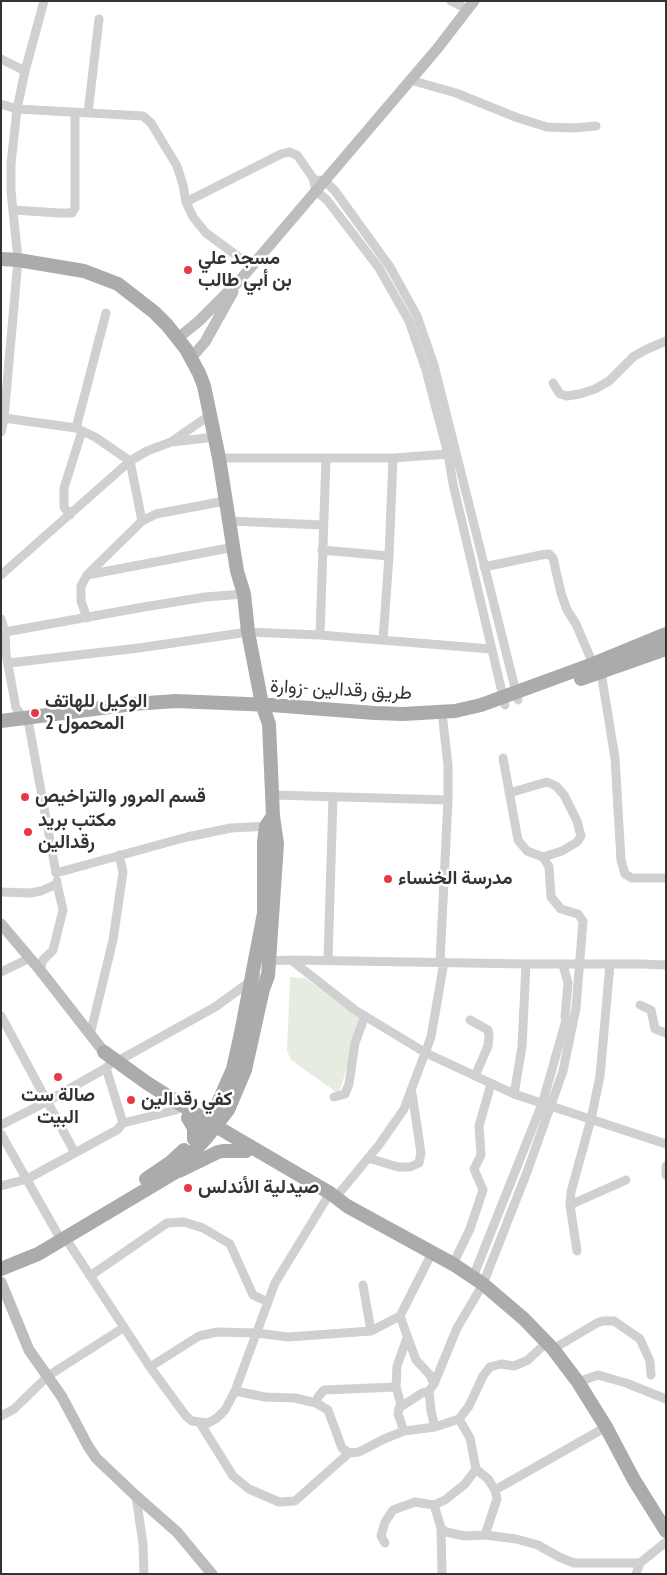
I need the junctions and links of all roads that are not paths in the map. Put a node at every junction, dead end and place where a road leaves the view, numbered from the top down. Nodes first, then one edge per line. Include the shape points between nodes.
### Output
1 (44, 1) edge
2 (451, 1) edge
3 (471, 5) edge
4 (99, 19) dead end
5 (1, 59) edge
6 (24, 71) junction
7 (410, 80) junction
8 (1, 104) edge
9 (17, 109) junction
10 (75, 113) junction
11 (88, 113) junction
12 (596, 126) dead end
13 (313, 178) junction
14 (325, 181) junction
15 (316, 191) junction
16 (335, 191) junction
17 (1, 198) edge
18 (12, 199) junction
19 (327, 200) junction
20 (186, 202) junction
21 (13, 210) junction
22 (1, 259) edge
23 (18, 260) junction
24 (251, 266) junction
25 (240, 280) junction
26 (106, 313) dead end
27 (178, 338) junction
28 (666, 341) edge
29 (191, 358) junction
30 (553, 383) dead end
31 (210, 415) junction
32 (4, 418) junction
33 (1, 430) edge
34 (79, 430) junction
35 (214, 437) junction
36 (171, 442) junction
37 (448, 454) junction
38 (219, 458) junction
39 (326, 458) junction
40 (393, 458) junction
41 (130, 461) junction
42 (225, 501) junction
43 (70, 514) junction
44 (142, 522) junction
45 (229, 522) junction
46 (323, 525) junction
47 (234, 547) junction
48 (322, 550) junction
49 (389, 556) junction
50 (484, 567) junction
51 (1, 575) edge
52 (87, 575) junction
53 (244, 594) junction
54 (86, 618) junction
55 (1, 619) edge
56 (5, 632) junction
57 (248, 632) junction
58 (666, 634) edge
59 (320, 635) junction
60 (383, 640) junction
61 (491, 649) junction
62 (666, 649) edge
63 (5, 657) edge
64 (597, 668) junction
65 (510, 698) junction
66 (264, 708) junction
67 (1, 721) edge
68 (443, 721) junction
69 (25, 722) junction
70 (1, 729) edge
71 (502, 758) dead end
72 (509, 793) junction
73 (272, 795) junction
74 (333, 797) junction
75 (448, 800) junction
76 (271, 823) junction
77 (119, 855) junction
78 (543, 857) junction
79 (56, 873) junction
80 (666, 878) edge
81 (57, 884) junction
82 (1, 892) edge
83 (1, 924) edge
84 (30, 958) junction
85 (291, 960) junction
86 (328, 960) junction
87 (262, 961) junction
88 (442, 962) junction
89 (526, 964) junction
90 (578, 964) junction
91 (610, 964) junction
92 (563, 965) junction
93 (666, 966) edge
94 (40, 970) junction
95 (1, 972) edge
96 (268, 976) junction
97 (252, 981) junction
98 (640, 1005) dead end
99 (1, 1016) edge
100 (365, 1016) junction
101 (470, 1020) dead end
102 (666, 1033) edge
103 (90, 1035) junction
104 (426, 1053) junction
105 (109, 1061) junction
106 (475, 1076) junction
107 (490, 1084) junction
108 (411, 1090) junction
109 (514, 1094) junction
110 (334, 1097) dead end
111 (48, 1102) junction
112 (546, 1106) junction
113 (182, 1114) junction
114 (591, 1119) junction
115 (123, 1123) junction
116 (1, 1125) edge
117 (209, 1127) junction
118 (1, 1134) edge
119 (194, 1139) junction
120 (666, 1144) edge
121 (246, 1151) junction
122 (75, 1153) junction
123 (368, 1158) junction
124 (666, 1166) edge
125 (174, 1173) junction
126 (666, 1175) edge
127 (27, 1179) junction
128 (626, 1180) dead end
129 (1, 1186) edge
130 (335, 1198) junction
131 (570, 1205) junction
132 (62, 1236) junction
133 (578, 1251) dead end
134 (432, 1253) junction
135 (1, 1259) edge
136 (453, 1264) junction
137 (1, 1269) edge
138 (90, 1276) junction
139 (478, 1280) junction
140 (1, 1282) edge
141 (363, 1285) dead end
142 (268, 1302) junction
143 (400, 1316) junction
144 (123, 1328) junction
145 (371, 1331) junction
146 (257, 1333) junction
147 (407, 1338) junction
148 (550, 1346) junction
149 (150, 1367) junction
150 (651, 1375) dead end
151 (48, 1376) junction
152 (578, 1382) junction
153 (396, 1387) junction
154 (432, 1388) junction
155 (235, 1391) junction
156 (666, 1399) edge
157 (316, 1403) junction
158 (401, 1405) junction
159 (1, 1416) edge
160 (459, 1419) junction
161 (200, 1423) junction
162 (435, 1426) junction
163 (606, 1427) junction
164 (404, 1431) junction
165 (349, 1453) junction
166 (476, 1469) junction
167 (495, 1490) junction
168 (136, 1496) junction
169 (434, 1505) junction
170 (441, 1528) junction
171 (666, 1531) edge
172 (486, 1535) junction
173 (666, 1542) edge
174 (385, 1543) dead end
175 (640, 1563) junction
176 (144, 1574) edge
177 (212, 1574) edge
178 (442, 1574) edge
179 (636, 1574) edge

1 - 6 street
2 - 3 street
3 - 7 street
4 - 11 street
5 - 6 street
6 - 9 street
7 - 12 street via 456,93 547,127
7 - 14 street
8 - 9 street
9 - 10 street
9 - 18 street via 11,164
10 - 11 street
10 - 21 street via 75,208 72,213
11 - 20 street via 142,116 151,123 177,166
13 - 14 street
13 - 15 street
13 - 20 street via 297,155 289,152
14 - 15 street
14 - 16 street
15 - 19 street
15 - 24 street
16 - 19 street
16 - 50 street via 390,267 417,316 434,365
17 - 18 street
18 - 21 street
19 - 37 street via 379,268 409,321 426,370
20 - 24 street via 206,233
21 - 23 street
22 - 23 main road
23 - 27 main road via 84,271 109,280 154,312
23 - 32 street
24 - 25 street
25 - 27 street via 199,322
25 - 29 street via 205,342
26 - 34 street
27 - 29 main road
28 - 30 street via 634,357 609,381 595,389 567,396 560,394
29 - 31 main road via 204,386
31 - 35 main road
31 - 36 street
32 - 33 street
32 - 34 street
34 - 41 street
34 - 43 street via 64,488 64,507
35 - 36 street
35 - 38 main road
36 - 41 street
37 - 40 street
37 - 61 street via 452,484
38 - 39 street
38 - 42 main road
39 - 40 street
39 - 46 street
40 - 49 street
41 - 43 street
41 - 44 street
42 - 44 street via 156,514
42 - 45 main road
43 - 51 street
44 - 52 street
45 - 46 street
45 - 47 main road
46 - 48 street
47 - 52 street
47 - 53 main road
48 - 49 street
48 - 59 street
49 - 60 street
50 - 64 street via 549,554 553,558 567,610
50 - 65 street
52 - 54 street via 81,586
53 - 54 street
53 - 57 main road
54 - 56 street
55 - 56 street
56 - 63 street
57 - 59 street
57 - 63 street via 139,648
57 - 66 main road
58 - 64 main road, طريق رقدالين -زوارة
59 - 60 street
60 - 61 street
61 - 65 street
62 - 64 main road, طريق رقدالين -زوارة
63 - 69 street via 16,708
64 - 65 main road, طريق رقدالين -زوارة
64 - 80 street via 614,758 621,860 625,874 632,878
65 - 66 main road, طريق رقدالين -زوارة via 435,713
65 - 68 main road, طريق رقدالين -زوارة via 466,717
66 - 68 main road, طريق رقدالين -زوارة via 398,723
66 - 69 main road, طريق رقدالين -زوارة via 196,707
66 - 73 main road via 269,724
67 - 69 main road, طريق رقدالين -زوارة
68 - 75 street via 449,773
69 - 70 main road, طريق رقدالين -زوارة
69 - 79 street
71 - 72 street
72 - 78 street via 518,840 526,851
72 - 78 street via 547,782 564,795 581,836 562,851
73 - 74 street
73 - 76 main road
74 - 75 street
74 - 86 street
75 - 88 street
76 - 77 street via 187,836
76 - 87 main road via 277,844 273,920
77 - 79 street
77 - 103 street via 123,872 113,940
78 - 90 street via 549,867 552,897 561,909 578,914 583,921
79 - 81 street
81 - 82 street via 30,893
81 - 94 street via 63,910 53,950 43,960
83 - 84 street
84 - 94 street
84 - 95 street
85 - 86 street
85 - 87 street
85 - 100 street
86 - 88 street
87 - 96 main road
87 - 97 main road
88 - 89 street
88 - 104 street
89 - 92 street
89 - 109 street via 522,1047
90 - 91 street
90 - 92 street
90 - 112 street via 574,1021 563,1071
91 - 93 street
91 - 114 street via 600,1076
92 - 112 street via 568,983 566,1020
94 - 103 street
96 - 97 street
96 - 117 main road via 262,989 245,1070 235,1097
97 - 105 street via 215,1007
97 - 117 main road via 233,1069
98 - 102 street via 651,1010 655,1029
99 - 111 street
100 - 104 street
100 - 110 street via 355,1043 349,1084 345,1094
101 - 106 street via 488,1030 489,1035 488,1046
103 - 105 street
104 - 106 street
104 - 108 street
105 - 111 street
105 - 113 main road via 155,1099
105 - 115 street
105 - 117 main road
106 - 107 street
107 - 109 street
107 - 136 street via 479,1126 481,1155 474,1169 483,1190 470,1229
108 - 123 street via 404,1109
108 - 123 street via 421,1152 419,1163 398,1167
109 - 112 street
111 - 116 street
111 - 122 street
112 - 114 street
112 - 139 street via 527,1172
113 - 115 street
113 - 117 main road
113 - 119 main road via 194,1128
114 - 120 street
114 - 131 street
115 - 122 street
117 - 119 main road
117 - 121 main road
117 - 125 main road
117 - 130 main road
118 - 127 street
119 - 132 main road via 157,1173
121 - 125 main road via 218,1152
121 - 130 main road
122 - 127 street
123 - 130 street
124 - 126 street
125 - 132 main road
127 - 129 street
127 - 132 street
128 - 131 street
130 - 134 main road
130 - 142 street via 275,1283
131 - 133 street
132 - 135 main road
132 - 137 main road via 38,1254
132 - 138 street
134 - 136 main road
134 - 143 street
136 - 139 main road
138 - 142 street via 167,1223 184,1222 203,1228 230,1244 253,1295
138 - 144 street
139 - 148 main road
139 - 154 street
140 - 151 street via 29,1350
141 - 145 street
142 - 146 street
143 - 145 street
143 - 147 street
144 - 149 street
144 - 151 street
145 - 146 street via 288,1337
146 - 149 street via 217,1332 199,1336
146 - 155 street
147 - 153 street via 397,1366
147 - 154 street via 416,1360 430,1375
148 - 150 street via 603,1320 614,1320 640,1339 650,1361
148 - 152 main road
148 - 160 street via 514,1366 500,1364 490,1367
149 - 161 street via 186,1416
151 - 159 street via 14,1409
151 - 168 street via 92,1452
152 - 156 street via 598,1375
152 - 163 main road
153 - 157 street via 324,1390
153 - 158 street
154 - 158 street
154 - 162 street via 431,1411
155 - 157 street
155 - 161 street via 217,1418
157 - 165 street via 328,1410 342,1448
158 - 164 street via 398,1414
160 - 162 street
160 - 166 street via 470,1438
161 - 165 street via 233,1476 249,1489 279,1502 294,1501
162 - 164 street
163 - 167 street
163 - 171 main road
164 - 165 street via 359,1452
166 - 167 street
166 - 169 street via 465,1484
167 - 172 street via 497,1499
168 - 176 street
168 - 177 street via 177,1532
169 - 170 street
169 - 174 street via 415,1502 393,1510 381,1536
170 - 172 street via 465,1536
170 - 178 street
172 - 175 street via 538,1545 574,1562
173 - 175 street
175 - 179 street

